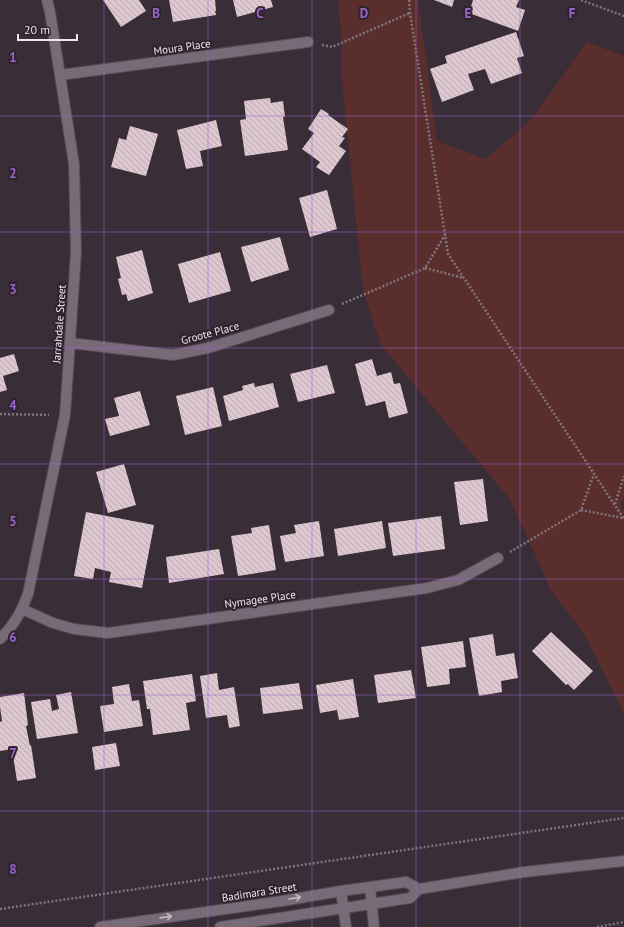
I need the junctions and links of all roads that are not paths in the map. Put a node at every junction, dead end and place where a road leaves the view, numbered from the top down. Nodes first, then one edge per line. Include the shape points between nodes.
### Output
1 (47, 0) edge
2 (308, 42) road end
3 (60, 75) junction
4 (329, 310) road end
5 (70, 343) junction
6 (498, 558) road end
7 (22, 609) junction
8 (0, 639) edge
9 (624, 861) edge
10 (370, 887) junction
11 (341, 890) junction
12 (419, 890) junction
13 (372, 904) junction
14 (344, 908) junction
15 (100, 927) edge
16 (220, 927) edge
17 (346, 927) edge
18 (374, 927) edge

1 - 3 street, Jarrahdale Street
2 - 3 street, Moura Place
3 - 5 street, Jarrahdale Street via 74,164 76,252
4 - 5 street, Groote Place via 208,348 173,355
5 - 7 street, Jarrahdale Street via 64,415 28,594
6 - 7 street, Nymagee Place via 458,580 427,588 108,633 74,629 52,623
7 - 8 street, Jarrahdale Street via 15,623
9 - 12 street via 524,872
10 - 11 street, Badimara Street
10 - 12 street, Badimara Street via 406,882
10 - 13 street
11 - 14 street
15 -> 11 street, Badimara Street
12 - 13 street via 410,898
13 - 14 street
13 - 18 street
14 - 16 street
14 - 17 street

